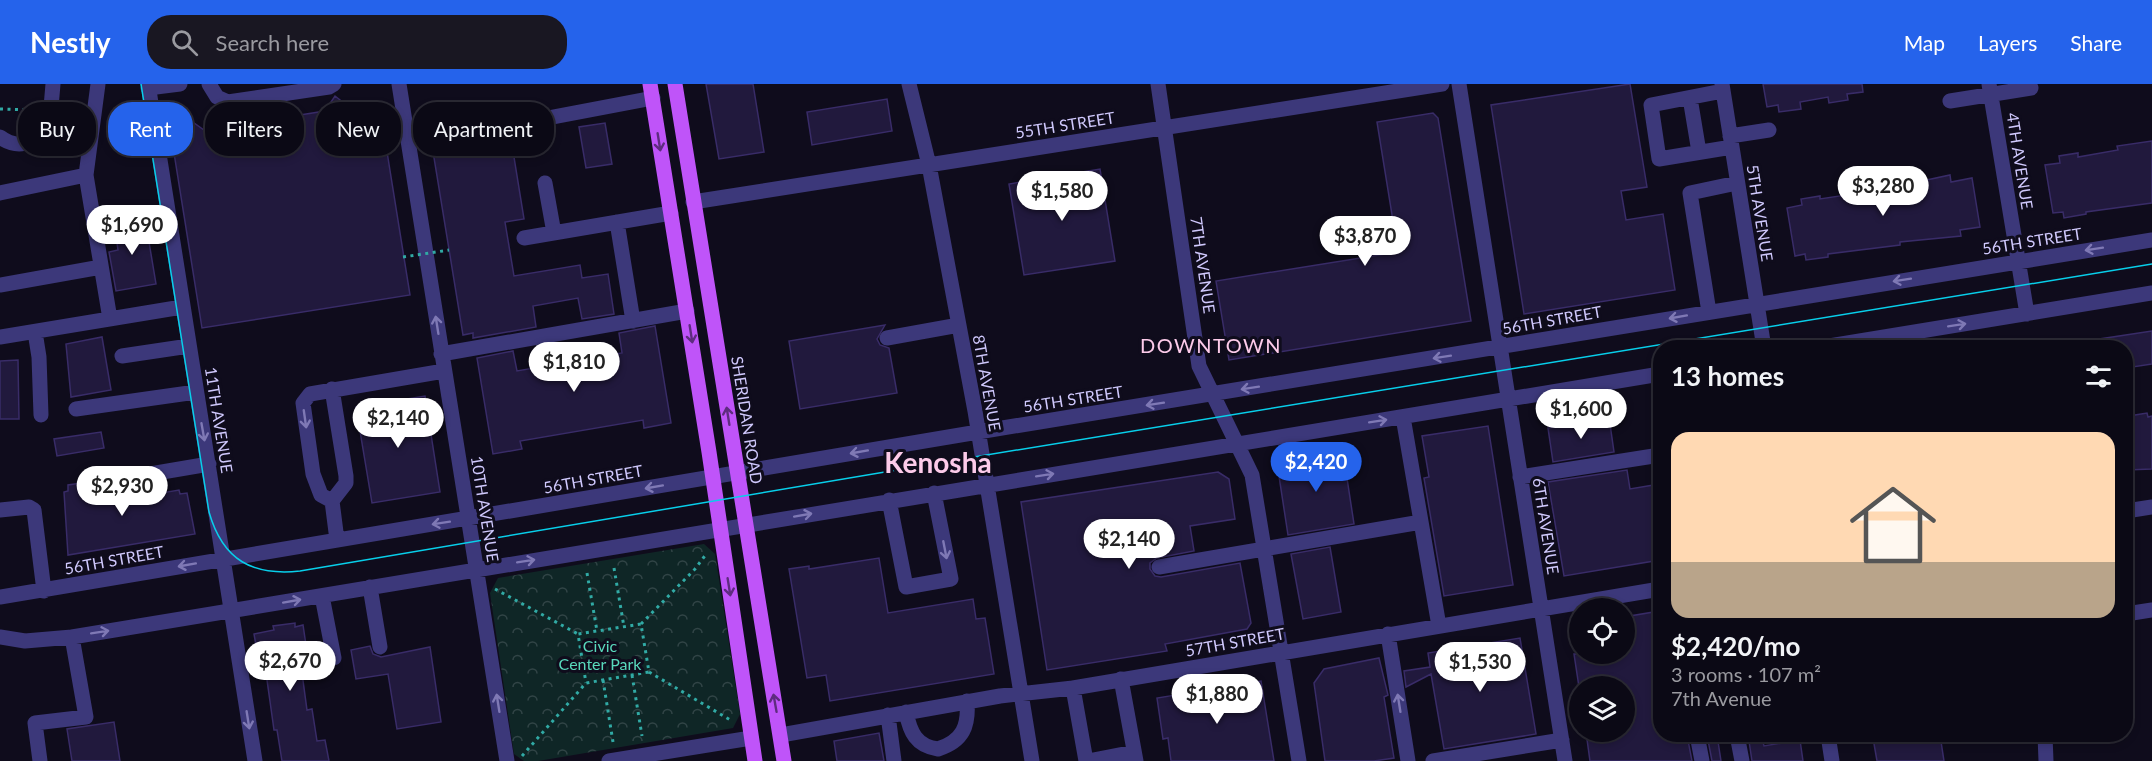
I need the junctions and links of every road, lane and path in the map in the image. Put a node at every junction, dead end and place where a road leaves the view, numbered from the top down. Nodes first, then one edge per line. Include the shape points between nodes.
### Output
1 (53, 84) edge
2 (98, 84) edge
3 (180, 84) edge
4 (209, 84) edge
5 (334, 84) edge
6 (399, 84) edge
7 (675, 84) edge
8 (909, 84) edge
9 (1158, 84) edge
10 (1442, 84) edge
11 (1459, 84) edge
12 (148, 86) edge
13 (1722, 87) edge
14 (2031, 88) dead end
15 (1990, 89) edge
16 (651, 91) edge
17 (1690, 98) junction
18 (1950, 100) dead end
19 (52, 102) edge
20 (0, 109) edge
21 (18, 110) edge
22 (554, 117) edge
23 (1164, 128) junction
24 (1769, 130) dead end
25 (0, 137) edge
26 (1731, 141) junction
27 (18, 144) edge
28 (1699, 152) junction
29 (929, 165) junction
30 (86, 176) junction
31 (545, 183) dead end
32 (1737, 183) junction
33 (0, 193) edge
34 (693, 202) junction
35 (671, 213) junction
36 (617, 222) junction
37 (554, 233) junction
38 (524, 238) dead end
39 (2152, 240) edge
40 (449, 250) dead end
41 (404, 257) dead end
42 (2018, 261) junction
43 (101, 267) junction
44 (0, 285) edge
45 (2152, 293) edge
46 (1756, 304) junction
47 (182, 307) junction
48 (687, 311) junction
49 (1710, 312) junction
50 (2027, 314) junction
51 (110, 319) junction
52 (633, 321) junction
53 (959, 325) junction
54 (35, 332) junction
55 (0, 337) edge
56 (887, 338) dead end
57 (1763, 340) edge
58 (1866, 340) edge
59 (189, 346) junction
60 (1500, 347) junction
61 (441, 354) junction
62 (122, 356) dead end
63 (444, 371) junction
64 (1653, 375) edge
65 (332, 389) junction
66 (196, 392) junction
67 (1213, 395) junction
68 (1507, 400) junction
69 (76, 409) dead end
70 (41, 415) dead end
71 (1403, 417) junction
72 (978, 432) junction
73 (1237, 445) junction
74 (1653, 456) edge
75 (209, 464) junction
76 (737, 473) junction
77 (1520, 477) junction
78 (712, 478) junction
79 (115, 480) dead end
80 (987, 484) junction
81 (934, 493) junction
82 (889, 500) junction
83 (332, 501) junction
84 (2152, 507) edge
85 (0, 510) edge
86 (2133, 511) edge
87 (467, 519) junction
88 (1421, 522) junction
89 (745, 525) junction
90 (720, 529) junction
91 (337, 540) junction
92 (1264, 549) junction
93 (708, 551) dead end
94 (221, 558) junction
95 (1160, 567) dead end
96 (614, 568) dead end
97 (476, 569) junction
98 (587, 573) dead end
99 (370, 587) junction
100 (495, 589) dead end
101 (1653, 590) edge
102 (44, 591) junction
103 (322, 596) junction
104 (0, 597) edge
105 (1541, 609) junction
106 (2152, 610) edge
107 (230, 611) junction
108 (2133, 613) edge
109 (640, 624) junction
110 (1439, 626) junction
111 (624, 627) junction
112 (597, 631) junction
113 (578, 634) junction
114 (1388, 634) junction
115 (72, 637) junction
116 (0, 638) edge
117 (25, 641) junction
118 (0, 646) edge
119 (380, 647) dead end
120 (1282, 652) junction
121 (334, 658) dead end
122 (649, 672) junction
123 (632, 675) junction
124 (1121, 679) junction
125 (603, 680) junction
126 (586, 683) junction
127 (1072, 688) junction
128 (1022, 693) junction
129 (967, 701) junction
130 (906, 712) junction
131 (888, 715) junction
132 (734, 722) dead end
133 (781, 735) junction
134 (642, 736) dead end
135 (751, 738) junction
136 (1562, 740) junction
137 (613, 742) dead end
138 (1698, 742) edge
139 (1738, 742) edge
140 (1829, 742) edge
141 (2045, 742) edge
142 (1135, 757) edge
143 (514, 759) edge
144 (40, 761) edge
145 (255, 761) edge
146 (609, 761) edge
147 (755, 761) edge
148 (784, 761) edge
149 (894, 761) edge
150 (1032, 761) edge
151 (1087, 761) edge
152 (1299, 761) edge
153 (1408, 761) edge
154 (1433, 761) edge
155 (1565, 761) edge
156 (1702, 761) edge
157 (1742, 761) edge
158 (1832, 761) edge
159 (2046, 761) edge

1 - 19 street
2 - 30 street
3 - 12 street
4 - 5 street via 217,97 228,102
61 -> 6 street, 10TH AVENUE
7 - 34 main road, SHERIDAN ROAD
8 - 29 street, 8TH AVENUE
9 - 23 street, 7TH AVENUE
10 - 23 street, 55TH STREET
11 - 60 street, 6TH AVENUE
12 - 47 street, 11TH AVENUE
13 - 17 street
13 - 26 street, 5TH AVENUE
14 - 15 street
15 - 18 street
15 - 42 street, 4TH AVENUE
16 - 22 street
16 -> 35 main road
17 - 28 street
17 - 28 street via 1651,105 1659,159
20 - 21 path
23 - 29 street, 55TH STREET
23 - 67 street, 7TH AVENUE via 1199,366
24 - 26 street
25 - 27 street
26 - 28 street
26 - 32 street, 5TH AVENUE
29 - 34 street, 55TH STREET
29 - 53 street, 8TH AVENUE
30 - 33 street
30 - 43 street
31 - 37 street
32 - 46 street, 5TH AVENUE
32 - 49 street via 1690,194
76 -> 34 main road, SHERIDAN ROAD
35 - 36 street
35 - 48 main road
36 - 37 street
36 - 52 street
37 - 38 street
39 -> 42 street, 56TH STREET
40 - 41 path, bridge
42 -> 46 street, 56TH STREET
42 - 50 street, 4TH AVENUE
43 - 44 street
43 - 51 street
45 - 50 street
46 - 49 street, 56TH STREET
46 - 57 street, 5TH AVENUE
47 - 51 street
47 - 59 street, 11TH AVENUE
48 - 52 street
48 -> 78 main road
49 -> 60 street, 56TH STREET
58 -> 50 street
51 - 54 street
52 - 61 street
53 - 56 street
53 - 72 street, 8TH AVENUE
54 - 55 street
54 - 70 street
59 - 62 street
59 - 66 street, 11TH AVENUE
60 -> 67 street, 56TH STREET
60 - 68 street, 6TH AVENUE
61 - 63 street, 10TH AVENUE
63 - 65 street
63 - 87 street, 10TH AVENUE
64 - 68 street
65 - 83 street via 346,476 346,483
65 -> 83 street via 310,394 303,403 313,474 321,495
66 - 69 street
66 -> 75 street, 11TH AVENUE
67 -> 72 street, 56TH STREET
67 - 73 street, 7TH AVENUE
68 - 71 street
68 - 77 street, 6TH AVENUE
73 -> 71 street
71 - 88 street
72 -> 76 street, 56TH STREET
72 - 80 street, 8TH AVENUE
80 -> 73 street
73 - 92 street, 7TH AVENUE via 1252,475
74 - 77 street
75 - 79 street
75 - 94 street, 11TH AVENUE
76 - 78 street, 56TH STREET
76 - 89 main road, SHERIDAN ROAD
77 - 105 street, 6TH AVENUE
78 -> 87 street, 56TH STREET
78 - 90 main road
80 - 81 street
80 - 128 street, 8TH AVENUE
81 - 82 street
81 -> 82 street via 951,579 906,587
89 -> 82 street
83 - 91 street
84 - 86 street
85 - 102 street via 34,510
87 -> 91 street, 56TH STREET
87 - 97 street, 10TH AVENUE
88 - 92 street
88 - 110 street
89 - 90 street
133 -> 89 main road, SHERIDAN ROAD
97 -> 90 street
90 -> 135 main road
91 - 94 street, 56TH STREET
92 - 95 street
92 - 120 street, 7TH AVENUE
93 - 109 path
94 -> 102 street, 56TH STREET
94 - 107 street, 11TH AVENUE
96 - 111 path
97 - 99 street
143 -> 97 street, 10TH AVENUE
98 - 112 path
99 - 103 street
99 - 119 street
100 - 113 path
101 - 105 street, 57TH STREET
102 - 104 street, 56TH STREET
107 -> 103 street
103 - 121 street
105 - 110 street, 57TH STREET
105 - 136 street, 6TH AVENUE
106 - 108 street
115 -> 107 street
107 -> 145 street, 11TH AVENUE
109 - 111 path
109 - 122 path
110 - 114 street, 57TH STREET
111 - 112 path
112 - 113 path
113 - 126 path
114 - 120 street, 57TH STREET
153 -> 114 street
115 - 117 street
115 - 144 street via 86,717 35,723
116 - 117 street
117 - 118 street
120 - 124 street, 57TH STREET
120 - 152 street, 7TH AVENUE
122 - 123 path
122 - 132 path
123 - 125 path
123 - 134 path
124 - 127 street, 57TH STREET
124 - 142 street
125 - 126 path
125 - 137 path
126 - 143 path
127 - 128 street, 57TH STREET
127 - 151 street
128 - 129 street, 57TH STREET
128 - 150 street, 8TH AVENUE
129 - 130 street, 57TH STREET
129 - 130 street via 965,731 958,740 938,749 920,743 913,735
130 - 131 street, 57TH STREET
131 - 133 street, 57TH STREET
131 - 149 street
133 - 148 main road, SHERIDAN ROAD
135 - 146 street
135 - 147 main road
136 - 154 street
136 - 155 street, 6TH AVENUE
138 - 156 street
139 - 157 street
140 - 158 street
141 - 159 street
142 - 151 street

